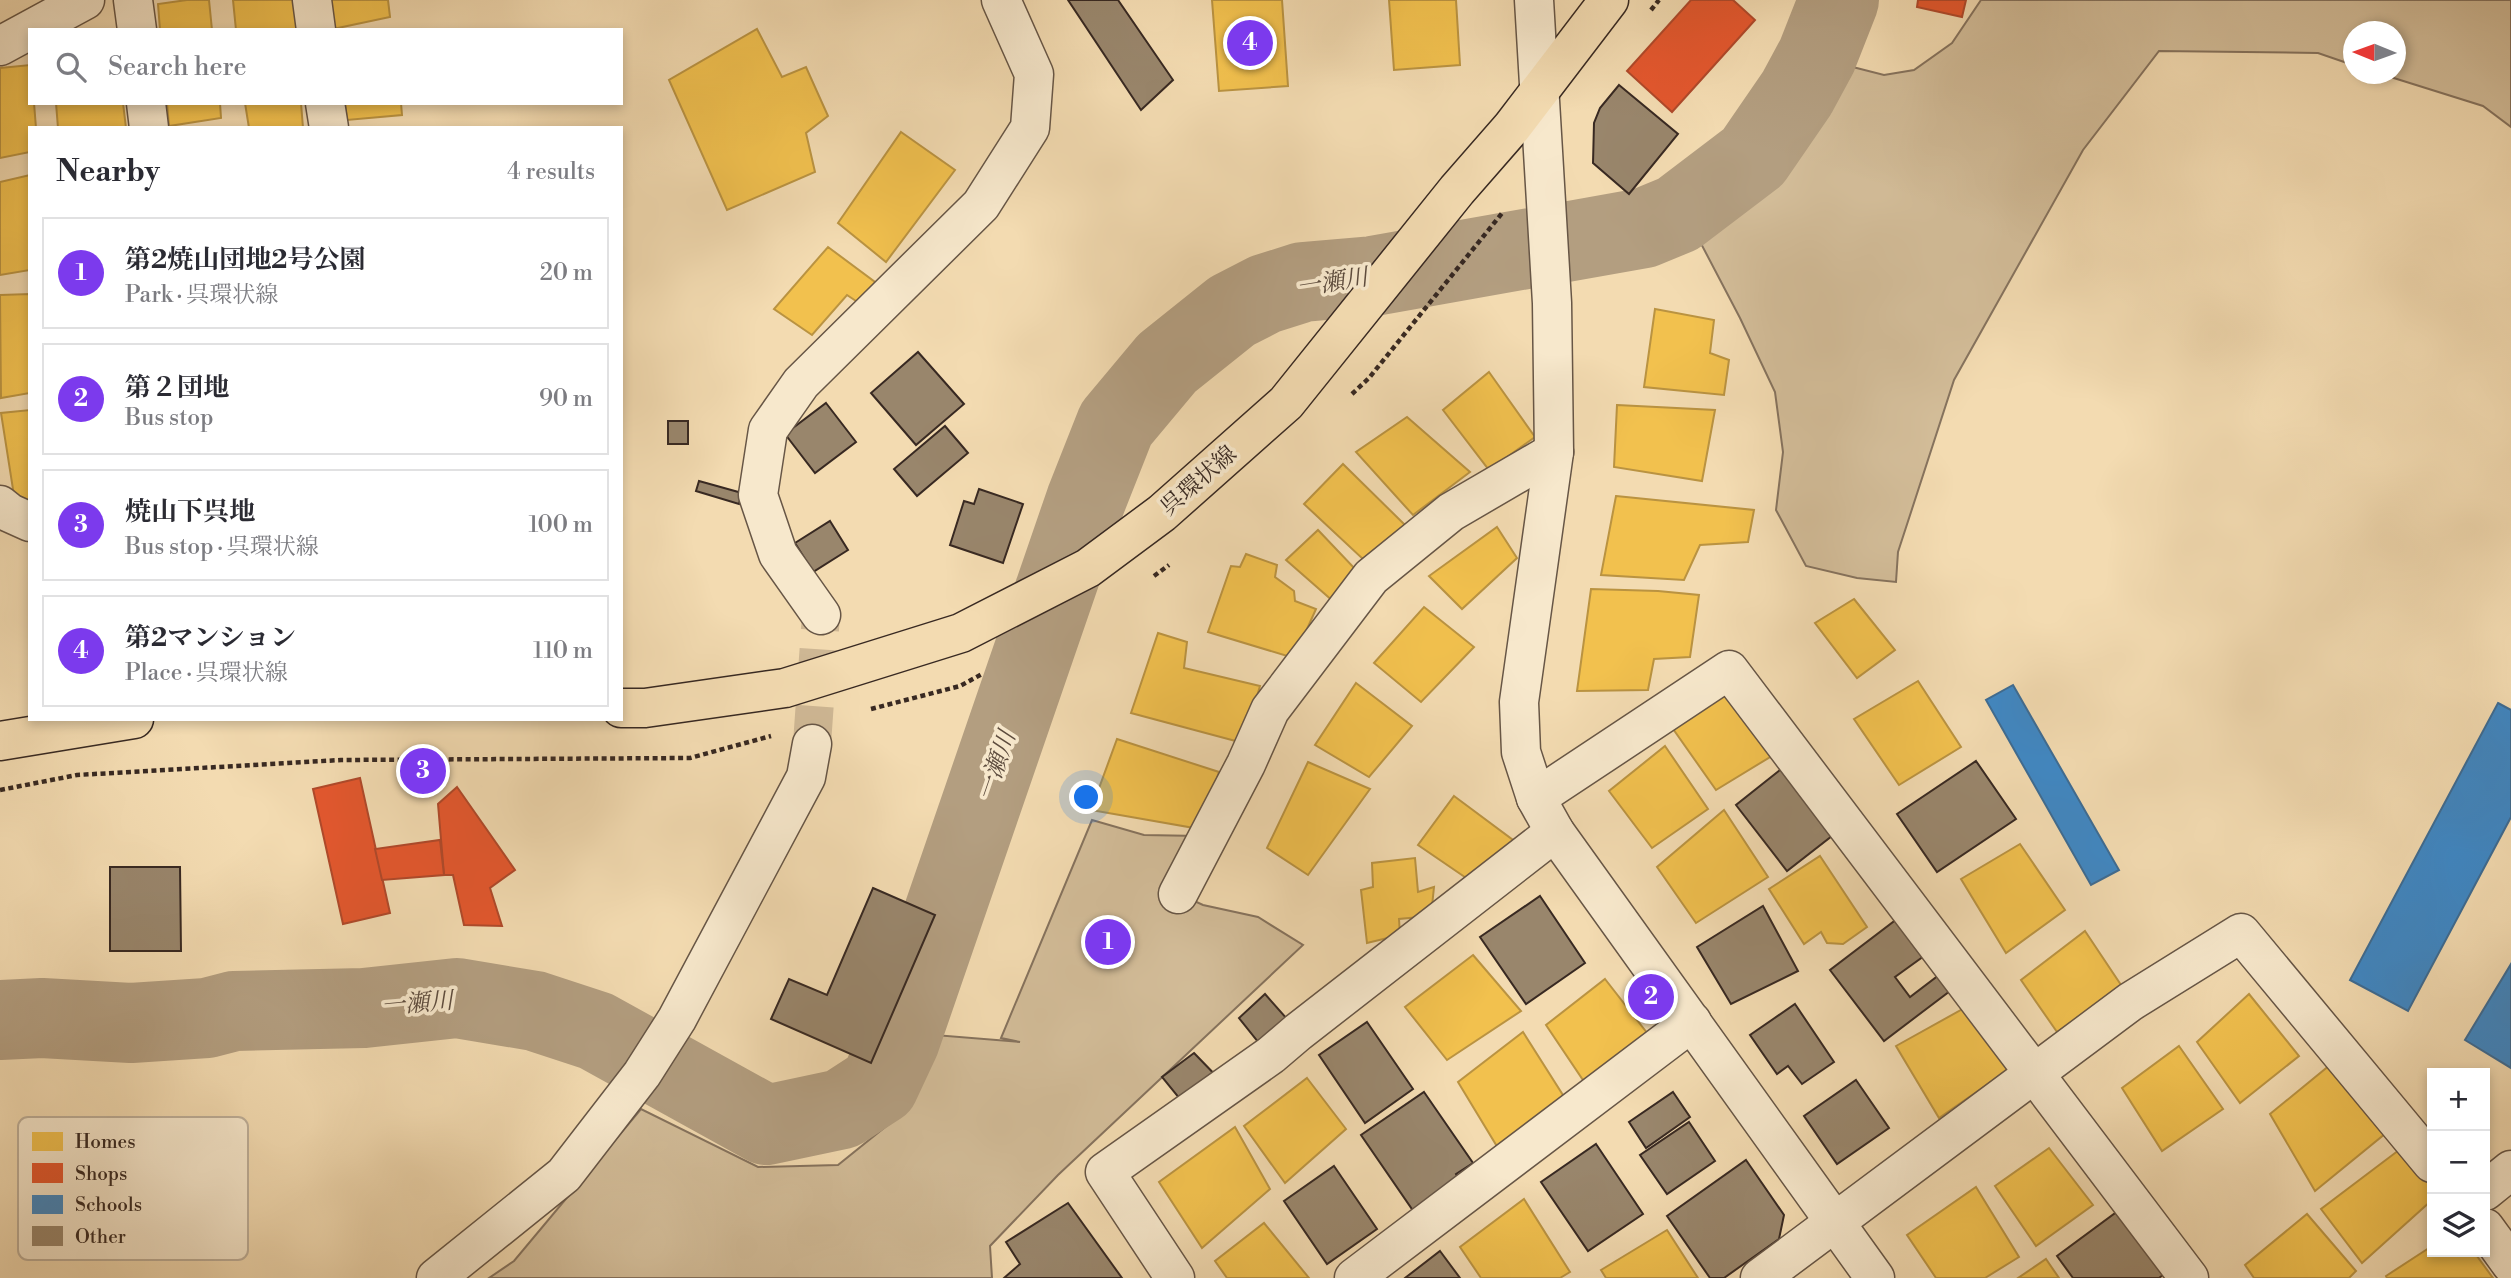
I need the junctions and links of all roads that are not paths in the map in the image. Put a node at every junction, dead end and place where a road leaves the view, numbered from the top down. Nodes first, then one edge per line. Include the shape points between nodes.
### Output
1 (85, 0) edge
2 (133, 0) edge
3 (312, 0) edge
4 (1001, 0) edge
5 (1534, 0) edge
6 (1609, 0) edge
7 (33, 28) edge
8 (137, 28) edge
9 (316, 28) edge
10 (28, 31) edge
11 (0, 46) edge
12 (1539, 92) junction
13 (146, 105) edge
14 (326, 105) edge
15 (149, 126) edge
16 (329, 126) edge
17 (1554, 452) junction
18 (0, 505) edge
19 (28, 521) edge
20 (821, 615) tunnel mouth
21 (623, 708) edge
22 (108, 721) edge
23 (69, 724) edge
24 (798, 738) tunnel mouth
25 (0, 741) edge
26 (1536, 798) junction
27 (1555, 832) junction
28 (1178, 894) dead end
29 (1692, 1022) junction
30 (2034, 1074) junction
31 (2427, 1157) edge
32 (2511, 1170) edge
33 (2490, 1187) edge
34 (1836, 1223) junction
35 (2490, 1235) edge
36 (2511, 1264) edge
37 (436, 1278) edge
38 (1175, 1278) edge
39 (1354, 1278) edge
40 (1760, 1278) edge
41 (1875, 1278) edge
42 (2189, 1278) edge

1 - 7 street
2 - 8 street
3 - 9 street
4 - 20 street via 1034,74 1030,128 981,205 801,383 768,430 758,495 778,554
5 - 12 street
6 - 12 main road, 呉環状線
10 - 11 street
12 - 17 street via 1552,303
12 - 21 main road, 呉環状線 via 1286,403 1162,513 1088,568 961,633 785,688
13 - 15 street
14 - 16 street
17 - 26 street via 1519,702 1521,752
17 - 28 street via 1451,512 1371,577 1270,710
18 - 19 street
22 - 23 main road
23 - 25 main road
24 - 37 street via 806,777 677,1019 642,1074 564,1175
26 - 27 street
26 - 30 street via 1729,670
27 - 29 street
27 - 38 street via 1271,1055 1105,1172
29 - 34 street
29 - 39 street
30 - 31 street via 2130,1002 2241,933
30 - 34 street
30 - 42 street
32 - 33 street
34 - 40 street
34 - 41 street
35 - 36 street

